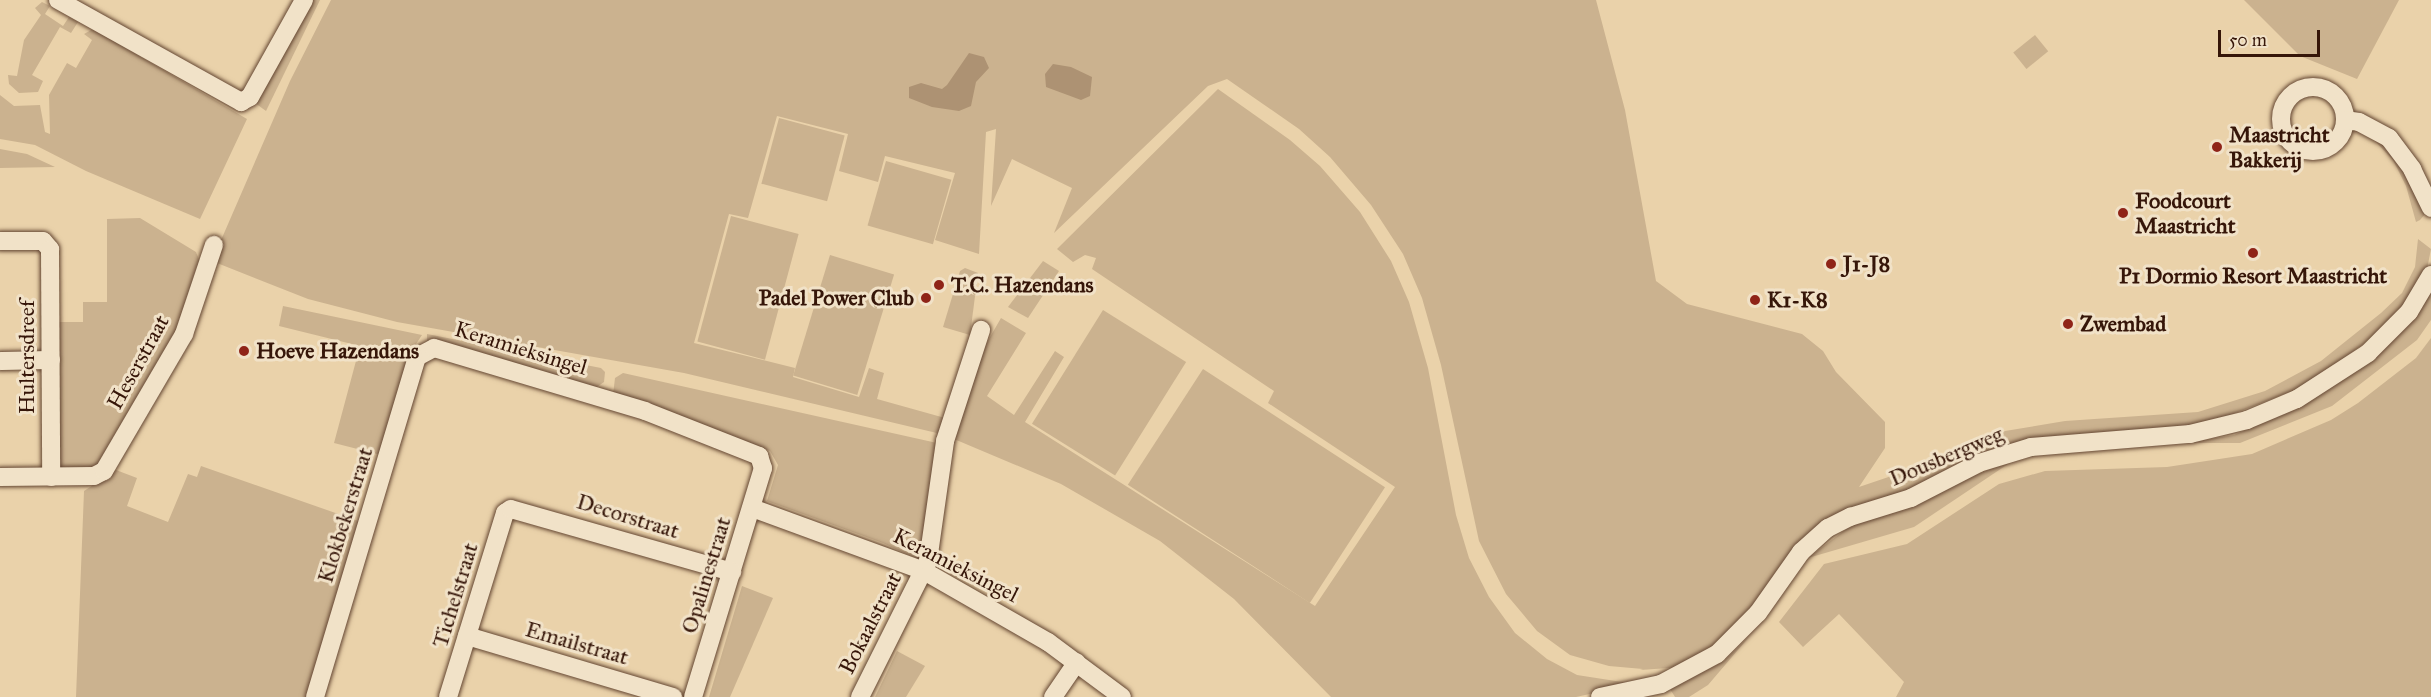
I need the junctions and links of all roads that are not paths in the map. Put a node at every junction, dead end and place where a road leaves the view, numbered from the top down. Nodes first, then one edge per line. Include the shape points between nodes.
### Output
1 (57, 0) edge
2 (304, 0) edge
3 (2345, 120) dead end
4 (2431, 208) edge
5 (0, 241) edge
6 (214, 245) dead end
7 (2431, 275) edge
8 (981, 330) dead end
9 (425, 350) joint
10 (51, 360) junction
11 (0, 361) edge
12 (763, 468) joint
13 (0, 477) edge
14 (51, 477) junction
15 (752, 508) junction
16 (511, 509) joint
17 (926, 566) junction
18 (732, 572) junction
19 (467, 636) junction
20 (1077, 662) junction
21 (315, 697) edge
22 (448, 697) edge
23 (673, 697) edge
24 (693, 697) edge
25 (860, 697) edge
26 (1053, 697) edge
27 (1122, 697) edge
28 (1600, 697) edge

1 - 2 street via 241,102 250,97
3 - 4 street via 2359,122 2389,138 2412,169
5 - 10 street, Hultersdreef via 42,241 50,249
6 - 14 street, Heserstraat via 184,334 100,475
7 - 28 street, Dousbergweg via 2409,312 2368,353 2297,399 2247,420 2190,434 2031,447 1979,463 1902,501 1850,517 1828,528 1801,552 1758,612 1718,654 1660,684
8 - 17 street, Bokaalstraat via 945,441
9 - 12 street, Keramieksingel via 441,349 645,411 755,453
9 - 21 street, Klokbekerstraat via 417,357
10 - 11 street
10 - 14 street, Hultersdreef
12 - 15 street, Opalinestraat
13 - 14 street
15 - 17 street, Keramieksingel
15 - 18 street, Opalinestraat
16 - 18 street, Decorstraat
16 - 19 street, Tichelstraat via 505,513
17 - 20 street, Keramieksingel
17 - 25 street, Bokaalstraat
18 - 24 street, Opalinestraat
19 - 22 street, Tichelstraat
19 - 23 street, Emailstraat
20 - 26 street
20 - 27 street, Keramieksingel

